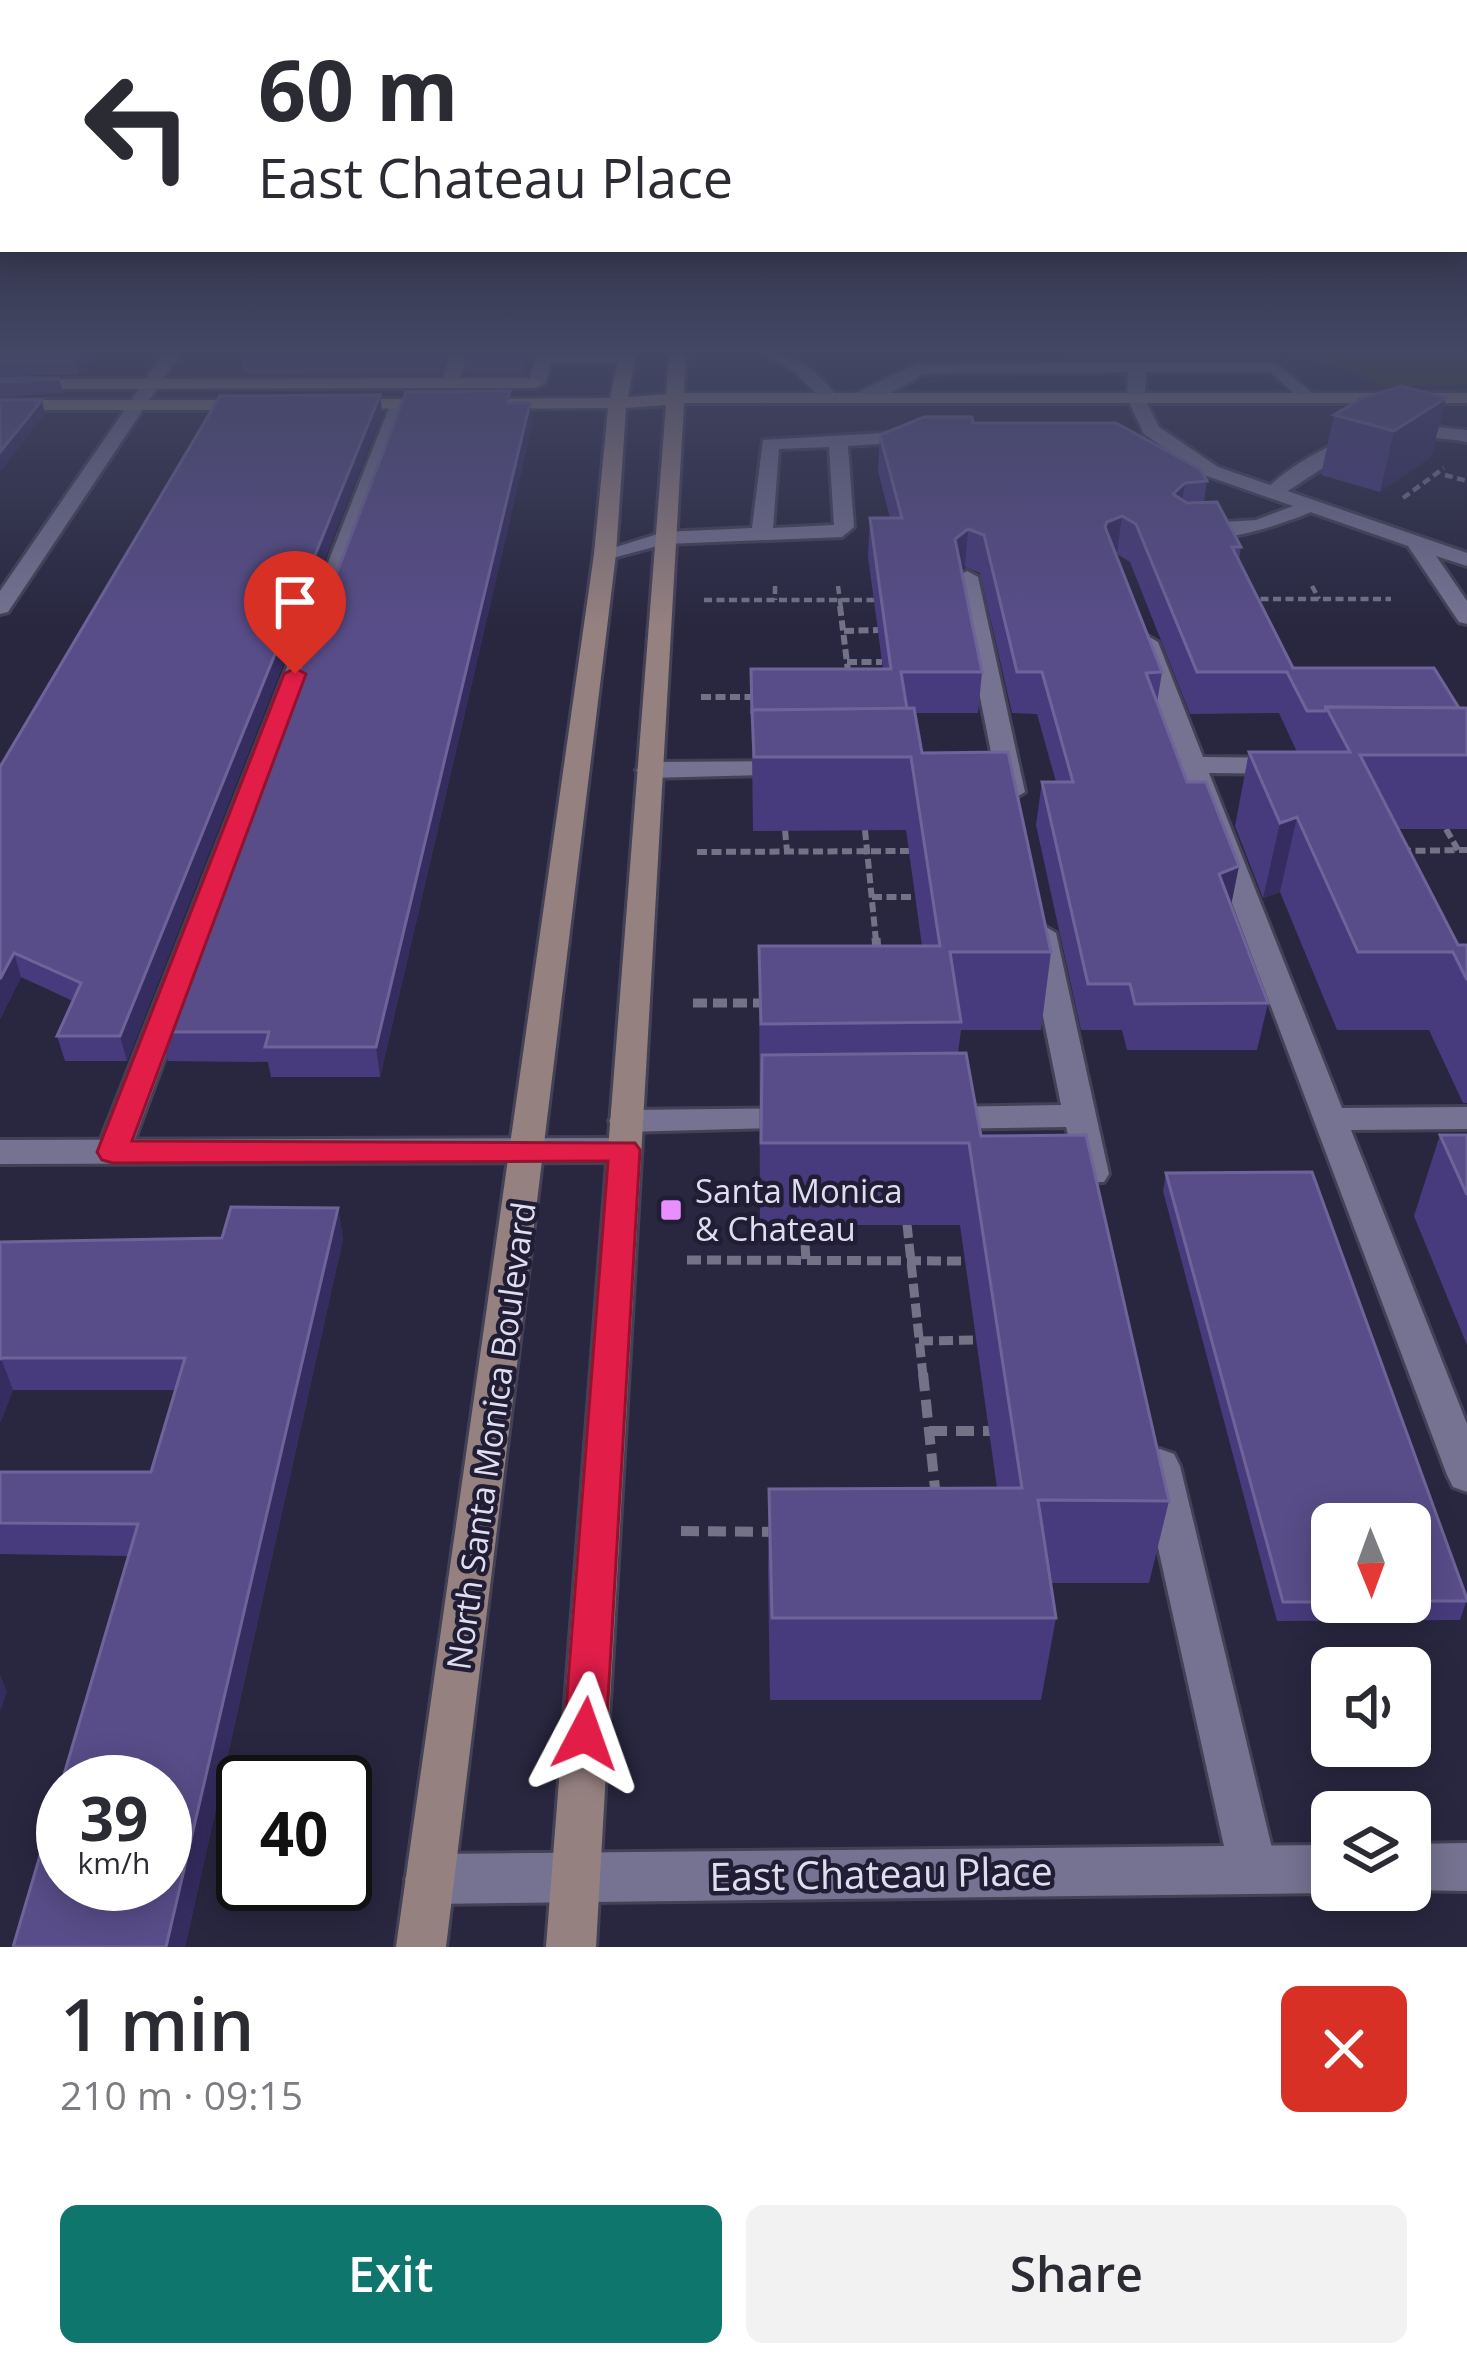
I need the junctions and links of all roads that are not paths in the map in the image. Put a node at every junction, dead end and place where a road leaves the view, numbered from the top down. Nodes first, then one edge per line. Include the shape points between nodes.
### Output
1 (110, 445) edge
2 (382, 445) edge
3 (616, 445) edge
4 (671, 445) edge
5 (770, 445) edge
6 (838, 445) edge
7 (1165, 445) edge
8 (1347, 445) edge
9 (1272, 493) junction
10 (1309, 506) junction
11 (1181, 530) edge
12 (762, 534) junction
13 (664, 538) junction
14 (1418, 545) junction
15 (605, 554) junction
16 (1467, 560) edge
17 (967, 577) edge
18 (1131, 604) edge
19 (0, 607) edge
20 (1467, 617) edge
21 (1193, 765) junction
22 (1307, 766) edge
23 (817, 769) edge
24 (649, 770) junction
25 (1022, 837) edge
26 (1036, 907) edge
27 (1079, 1116) junction
28 (919, 1118) edge
29 (1467, 1118) edge
30 (827, 1119) edge
31 (1330, 1119) junction
32 (625, 1136) junction
33 (530, 1151) junction
34 (0, 1152) edge
35 (113, 1152) junction
36 (1100, 1207) edge
37 (1152, 1433) edge
38 (1467, 1475) edge
39 (1431, 1868) edge
40 (1467, 1868) edge
41 (1253, 1869) junction
42 (1311, 1869) edge
43 (575, 1876) junction
44 (430, 1879) junction
45 (421, 1947) edge
46 (571, 1947) edge

1 - 19 street
2 - 35 street
3 - 15 street, North Santa Monica Boulevard
4 - 13 street
5 - 12 street
6 - 12 street via 844,527
7 - 9 street
8 - 9 street
9 - 10 street
10 - 11 street via 1259,526
10 - 14 street
12 - 13 street
13 - 15 street
13 - 24 street
14 - 16 street
14 - 20 street
15 - 33 street, North Santa Monica Boulevard
17 - 25 street via 995,768
18 - 21 street
21 - 22 street
21 - 31 street
23 - 24 street
24 - 32 street
26 - 27 street
27 - 28 street
27 - 36 street
29 - 31 street
30 - 32 street
31 - 38 street
32 - 33 street
32 - 43 street
33 - 35 street
33 - 44 street, North Santa Monica Boulevard
34 - 35 street
37 - 41 street
39 - 40 street
41 - 42 street, East Chateau Place
41 - 43 street, East Chateau Place
43 - 44 street, East Chateau Place
43 - 46 street
44 - 45 street, North Santa Monica Boulevard

